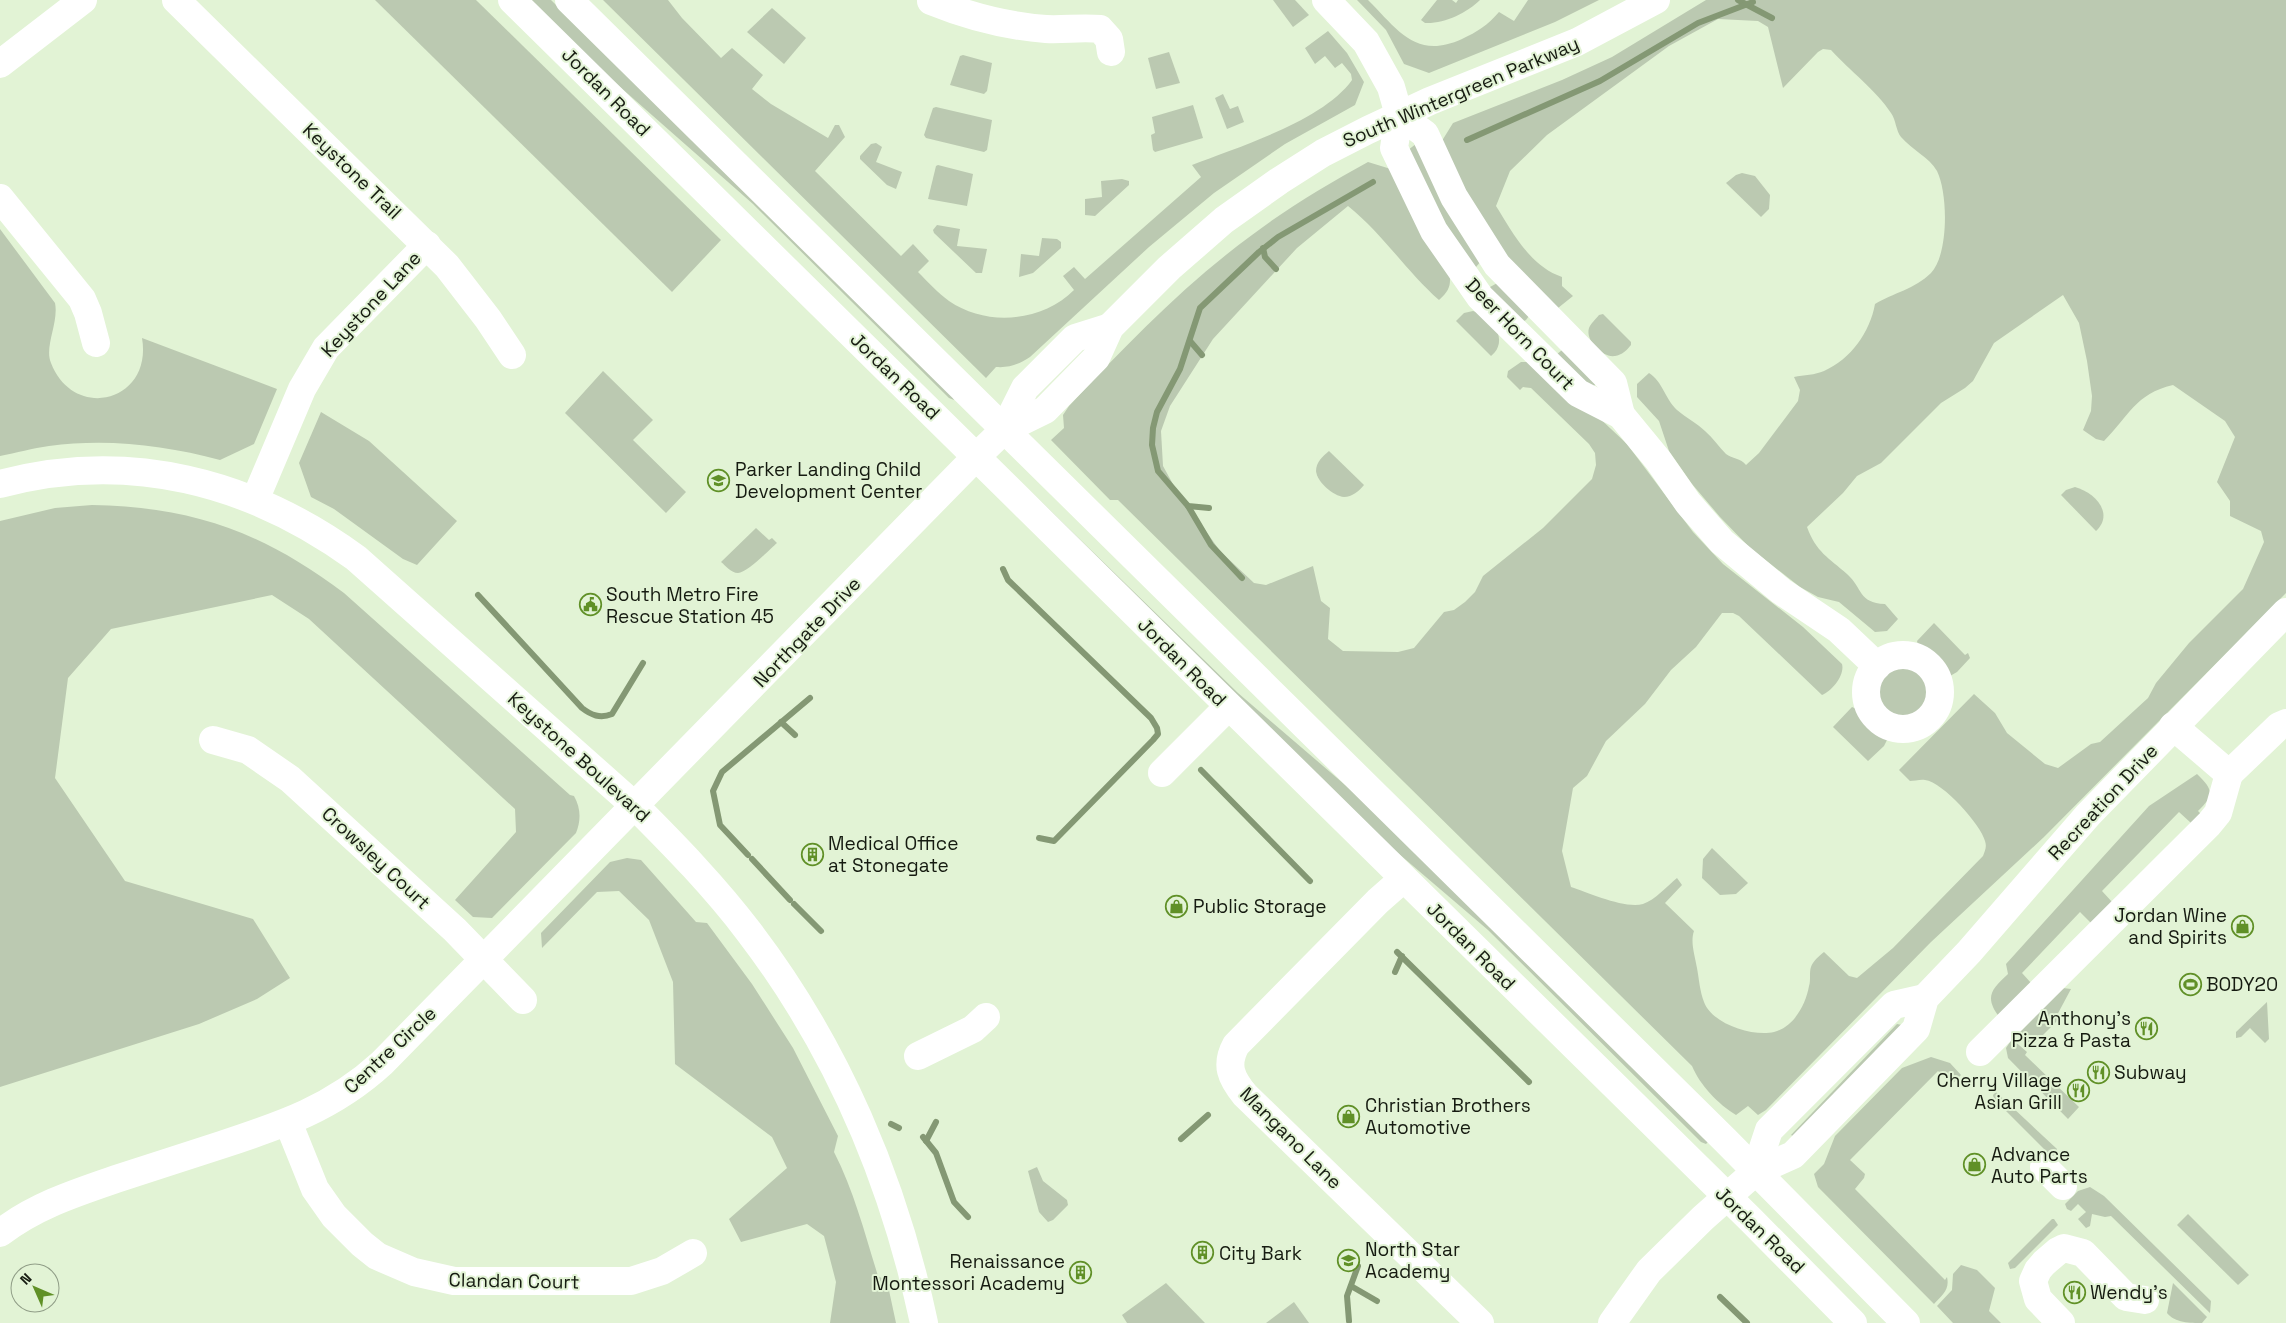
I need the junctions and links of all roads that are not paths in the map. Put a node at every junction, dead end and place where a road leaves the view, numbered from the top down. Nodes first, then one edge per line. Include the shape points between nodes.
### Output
1 (83, 0) edge
2 (176, 0) edge
3 (512, 0) edge
4 (569, 0) edge
5 (1326, 0) edge
6 (1656, 0) edge
7 (931, 2) dead end
8 (1111, 52) dead end
9 (0, 64) edge
10 (1399, 115) junction
11 (0, 198) edge
12 (427, 245) junction
13 (1498, 265) junction
14 (1473, 288) junction
15 (1563, 334) junction
16 (96, 343) dead end
17 (1532, 349) junction
18 (512, 355) dead end
19 (1621, 415) junction
20 (1004, 430) junction
21 (977, 456) junction
22 (0, 484) edge
23 (255, 500) junction
24 (2286, 612) edge
25 (1877, 666) dead end
26 (1228, 707) junction
27 (2286, 723) edge
28 (2173, 726) junction
29 (213, 740) dead end
30 (1162, 774) dead end
31 (2229, 774) junction
32 (635, 806) junction
33 (1403, 879) junction
34 (484, 959) junction
35 (522, 1000) dead end
36 (986, 1016) dead end
37 (1980, 1052) dead end
38 (918, 1056) dead end
39 (288, 1122) junction
40 (2044, 1167) dead end
41 (1755, 1172) junction
42 (2063, 1186) dead end
43 (1726, 1197) junction
44 (0, 1233) edge
45 (693, 1253) dead end
46 (2145, 1300) dead end
47 (924, 1323) edge
48 (1480, 1323) edge
49 (1612, 1323) edge
50 (1853, 1323) edge
51 (1906, 1323) edge
52 (2061, 1323) edge

1 - 9 street
2 - 12 street, Keystone Trail
3 - 21 street, Jordan Road
4 - 20 street, Jordan Road
5 - 10 street via 1366,42 1391,87
6 - 10 street, South Wintergreen Parkway via 1577,42
7 - 8 street via 1010,25 1100,29 1109,39
10 - 13 street, Deer Horn Court via 1425,134 1454,197
10 - 14 street, Deer Horn Court via 1394,148 1434,231
10 - 20 street, South Wintergreen Parkway via 1323,153 1252,199 1169,268 1110,327 1075,338 1026,388
11 - 16 street via 82,299
12 - 18 street, Keystone Trail via 472,298
12 - 23 street, Keystone Lane via 326,348 302,389
13 - 14 street
13 - 15 street, Deer Horn Court
14 - 17 street, Deer Horn Court
15 - 17 street
15 - 19 street, Deer Horn Court via 1613,383
17 - 19 street, Deer Horn Court via 1578,393
19 - 25 street, Deer Horn Court via 1722,542 1781,591 1839,630
20 - 21 street, South Wintergreen Parkway
20 - 41 street, Jordan Road
21 - 26 street, Jordan Road
21 - 32 street, Northgate Drive
22 - 23 street, Keystone Boulevard via 72,471 127,471 185,478
23 - 32 street, Keystone Boulevard via 305,524 356,558
24 - 28 street, Recreation Drive
26 - 30 street
26 - 33 street, Jordan Road
27 - 31 street
28 - 31 street
28 - 41 street, Recreation Drive via 2088,815 1925,998 1916,1028 1793,1155
29 - 34 street, Crowsley Court via 248,750 290,778
31 - 37 street via 2218,813 2209,824
32 - 34 street, Centre Circle
32 - 47 street, Keystone Boulevard via 731,909 780,974 811,1024 847,1092 876,1158 900,1226
33 - 43 street, Jordan Road
33 - 48 street, Mangano Lane via 1236,1045 1228,1065 1230,1074 1245,1095
34 - 35 street, Crowsley Court
34 - 39 street, Centre Circle via 368,1076 330,1102
36 - 38 street via 973,1029
39 - 44 street, Centre Circle via 69,1195 32,1212
39 - 45 street, Clandan Court via 315,1189 334,1216 377,1256 414,1272 454,1281 631,1281 662,1270
40 - 42 street
41 - 43 street, Recreation Drive
41 - 51 street, Jordan Road
43 - 49 street, Recreation Drive via 1649,1271
43 - 50 street, Jordan Road
46 - 52 street via 2126,1296 2083,1253 2064,1248 2044,1263 2033,1281 2038,1299

